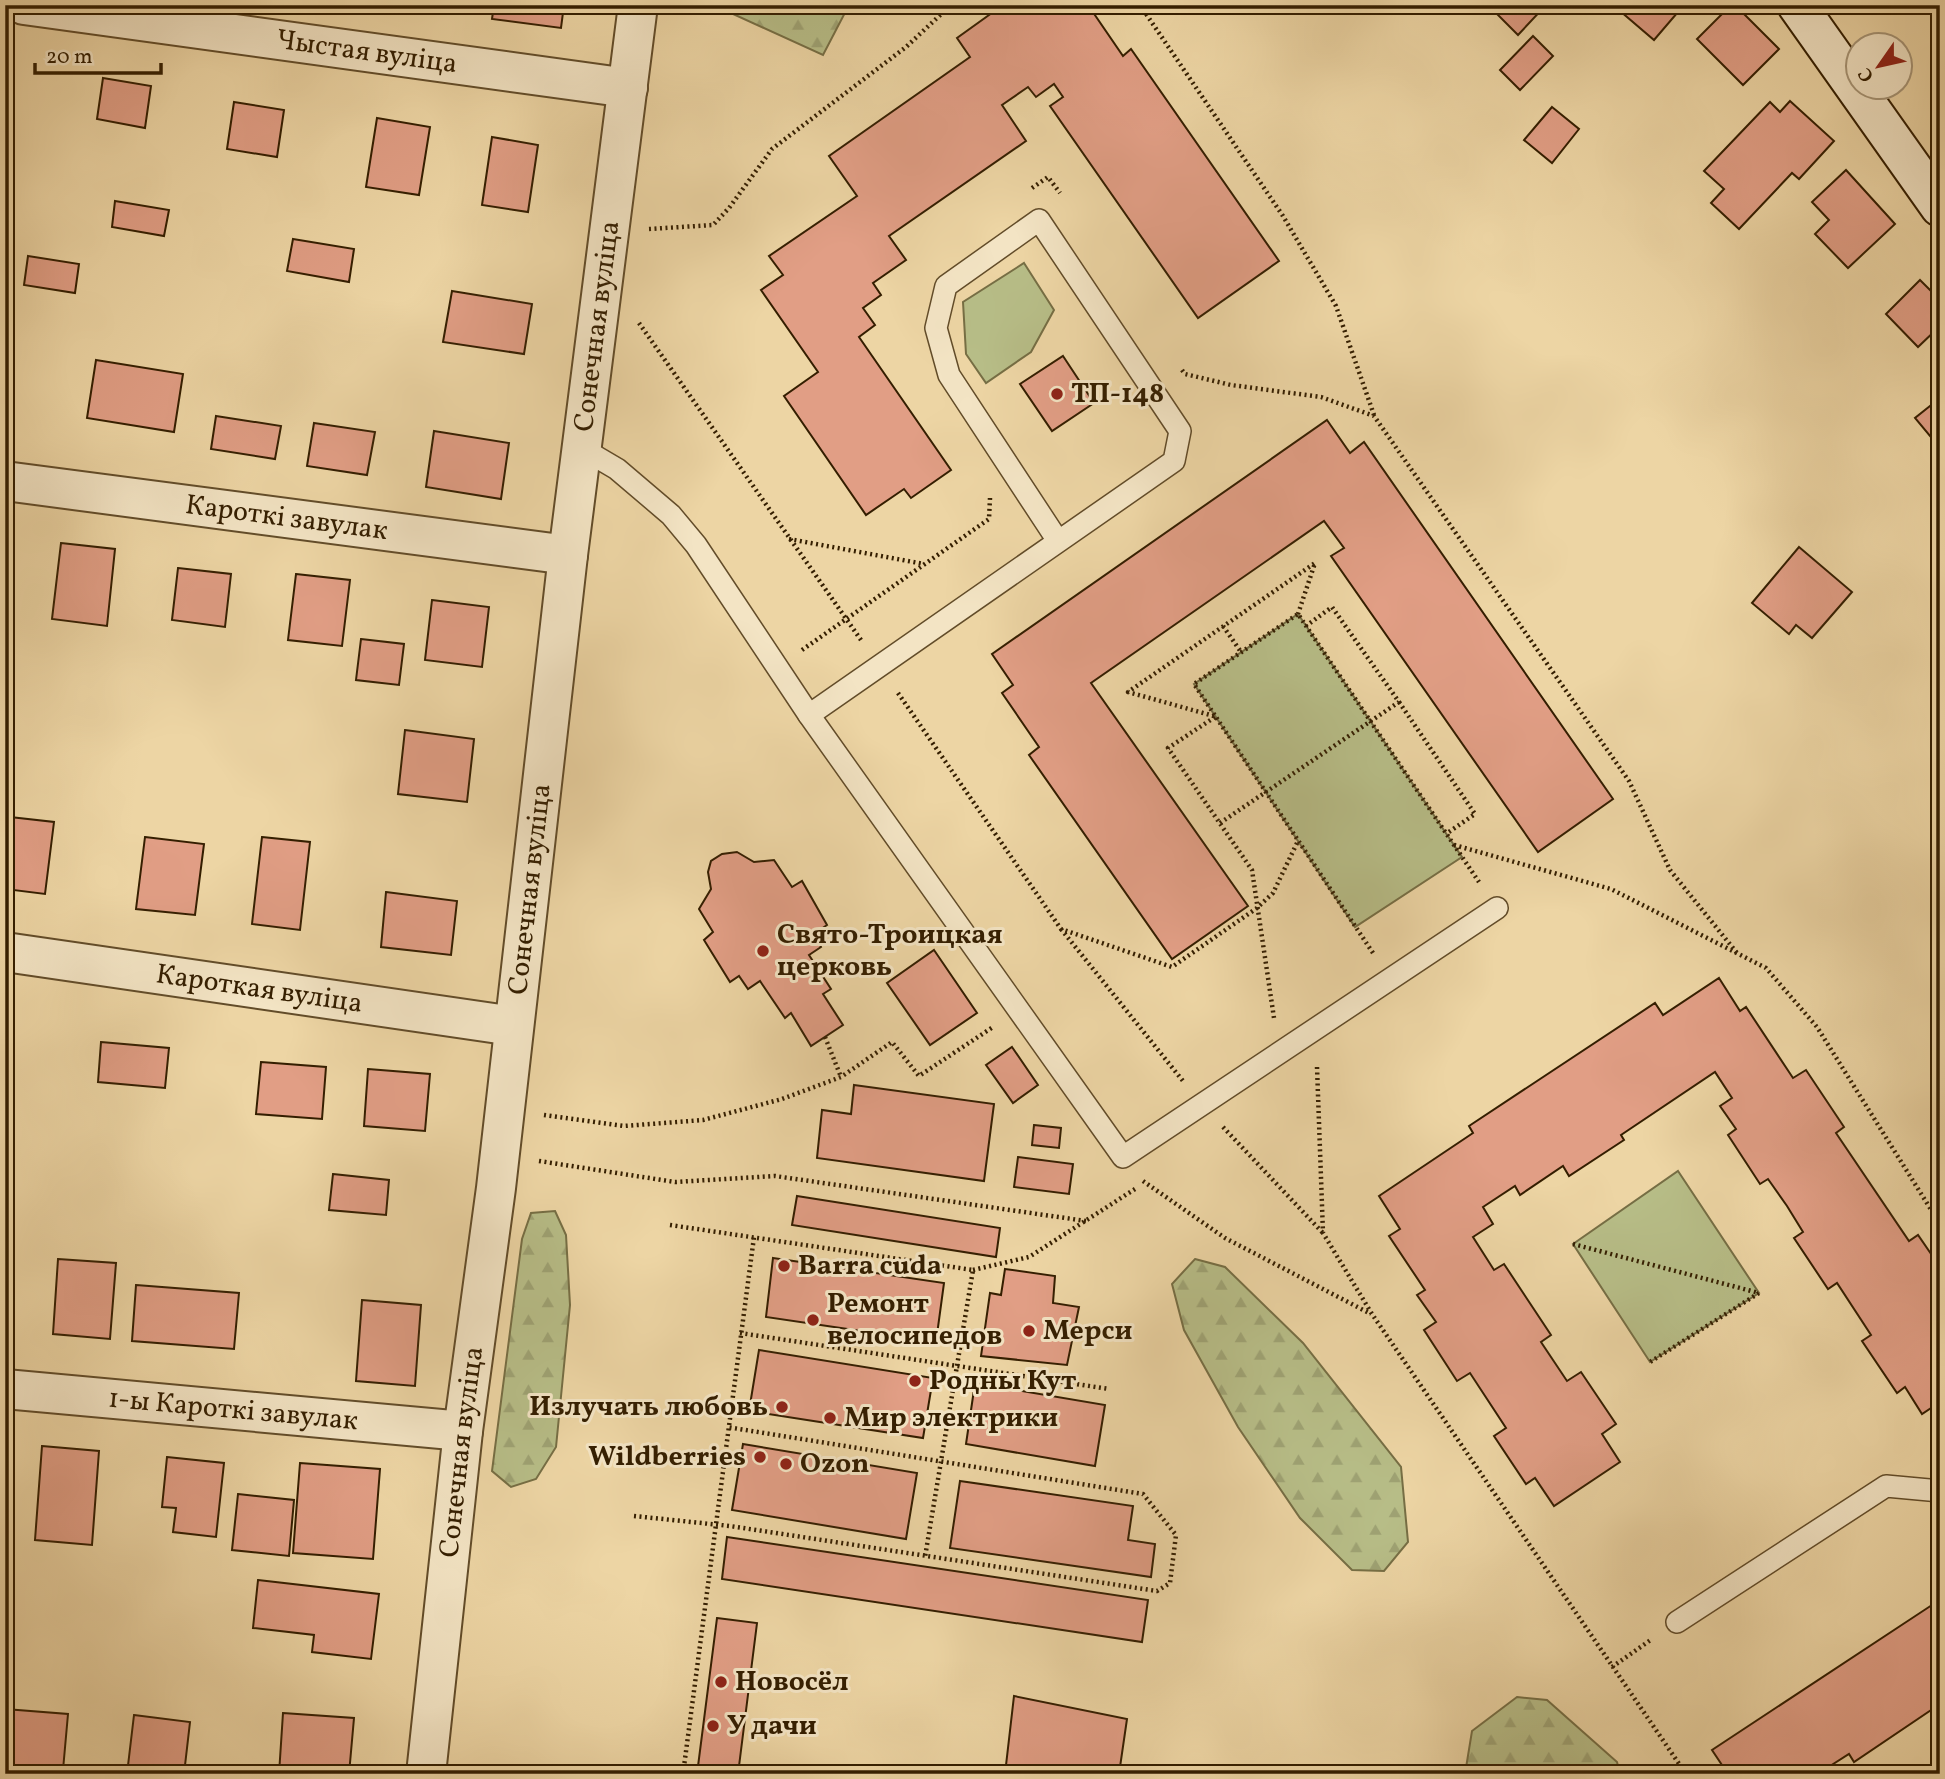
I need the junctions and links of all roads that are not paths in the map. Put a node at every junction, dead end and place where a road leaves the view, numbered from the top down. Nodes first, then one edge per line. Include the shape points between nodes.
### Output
1 (24, 5) edge
2 (638, 5) edge
3 (1797, 5) edge
4 (628, 88) junction
5 (1940, 206) edge
6 (583, 449) junction
7 (5, 481) edge
8 (1058, 541) junction
9 (568, 555) junction
10 (809, 715) junction
11 (1497, 908) road end
12 (5, 952) edge
13 (513, 1026) junction
14 (5, 1389) edge
15 (463, 1431) junction
16 (1940, 1491) edge
17 (1677, 1622) road end
18 (426, 1774) edge

1 - 4 street, Чыстая вуліца
2 - 4 street, Сонечная вуліца
3 - 5 street
4 - 6 street, Сонечная вуліца
6 - 9 street, Сонечная вуліца
6 - 10 lane via 617,469 679,525
7 - 9 street, Кароткі завулак
8 - 8 lane via 1174,461 1180,430 1038,220 946,286 936,328 949,375
8 - 10 lane
9 - 13 street, Сонечная вуліца
10 - 11 lane via 1123,1157
12 - 13 street, Кароткая вуліца
13 - 15 street, Сонечная вуліца
14 - 15 street, 1-ы Кароткі завулак
15 - 18 street, Сонечная вуліца
16 - 17 lane via 1886,1486

